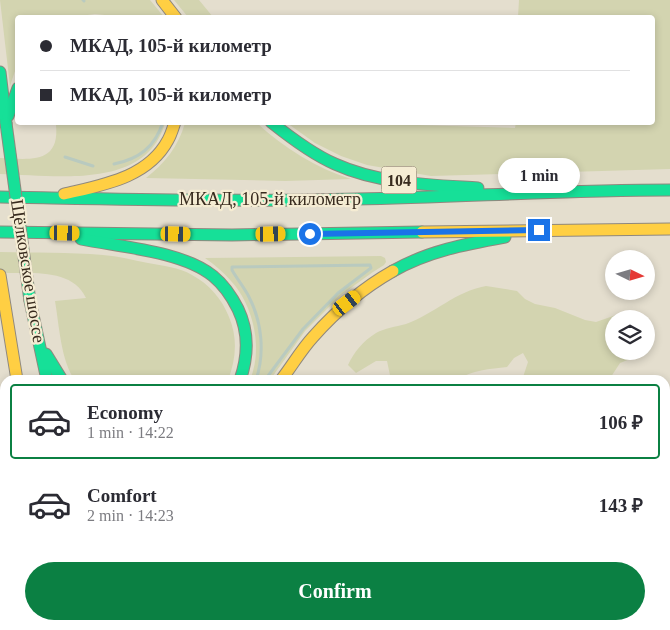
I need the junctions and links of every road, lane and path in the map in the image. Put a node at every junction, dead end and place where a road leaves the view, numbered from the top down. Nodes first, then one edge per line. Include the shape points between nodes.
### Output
1 (162, 0) edge
2 (174, 15) edge
3 (0, 72) edge
4 (15, 96) edge
5 (6, 122) junction
6 (174, 125) edge
7 (275, 125) edge
8 (670, 190) edge
9 (540, 192) junction
10 (0, 197) edge
11 (47, 198) junction
12 (670, 229) edge
13 (539, 230) junction
14 (0, 232) edge
15 (47, 232) junction
16 (0, 275) edge
17 (6, 313) junction
18 (39, 343) junction
19 (0, 352) edge
20 (16, 375) edge
21 (46, 375) edge
22 (59, 375) edge
23 (241, 375) edge
24 (285, 375) edge

1 - 2 main road
3 - 5 main road, Щёлковское шоссе
4 - 5 main road
5 - 18 main road, Щёлковское шоссе, bridge via 30,300
6 - 11 main road via 160,153 140,170 102,185
7 - 9 main road, 104 via 310,151 364,174 430,185
8 - 9 main road
9 - 11 main road, МКАД, 105-й километр via 406,198
10 - 11 main road, МКАД, 105-й километр
12 - 13 main road
13 - 15 main road, МКАД, 105-й километр via 232,235
13 - 24 main road via 417,258 378,280 347,303 313,338
14 - 15 main road, МКАД, 105-й километр
15 - 23 main road via 182,258 213,275 236,303 242,320 246,356
16 - 17 main road, Щёлковское шоссе
17 - 19 main road
17 - 20 main road, Щёлковское шоссе
18 - 21 main road, Щёлковское шоссе
18 - 22 main road

